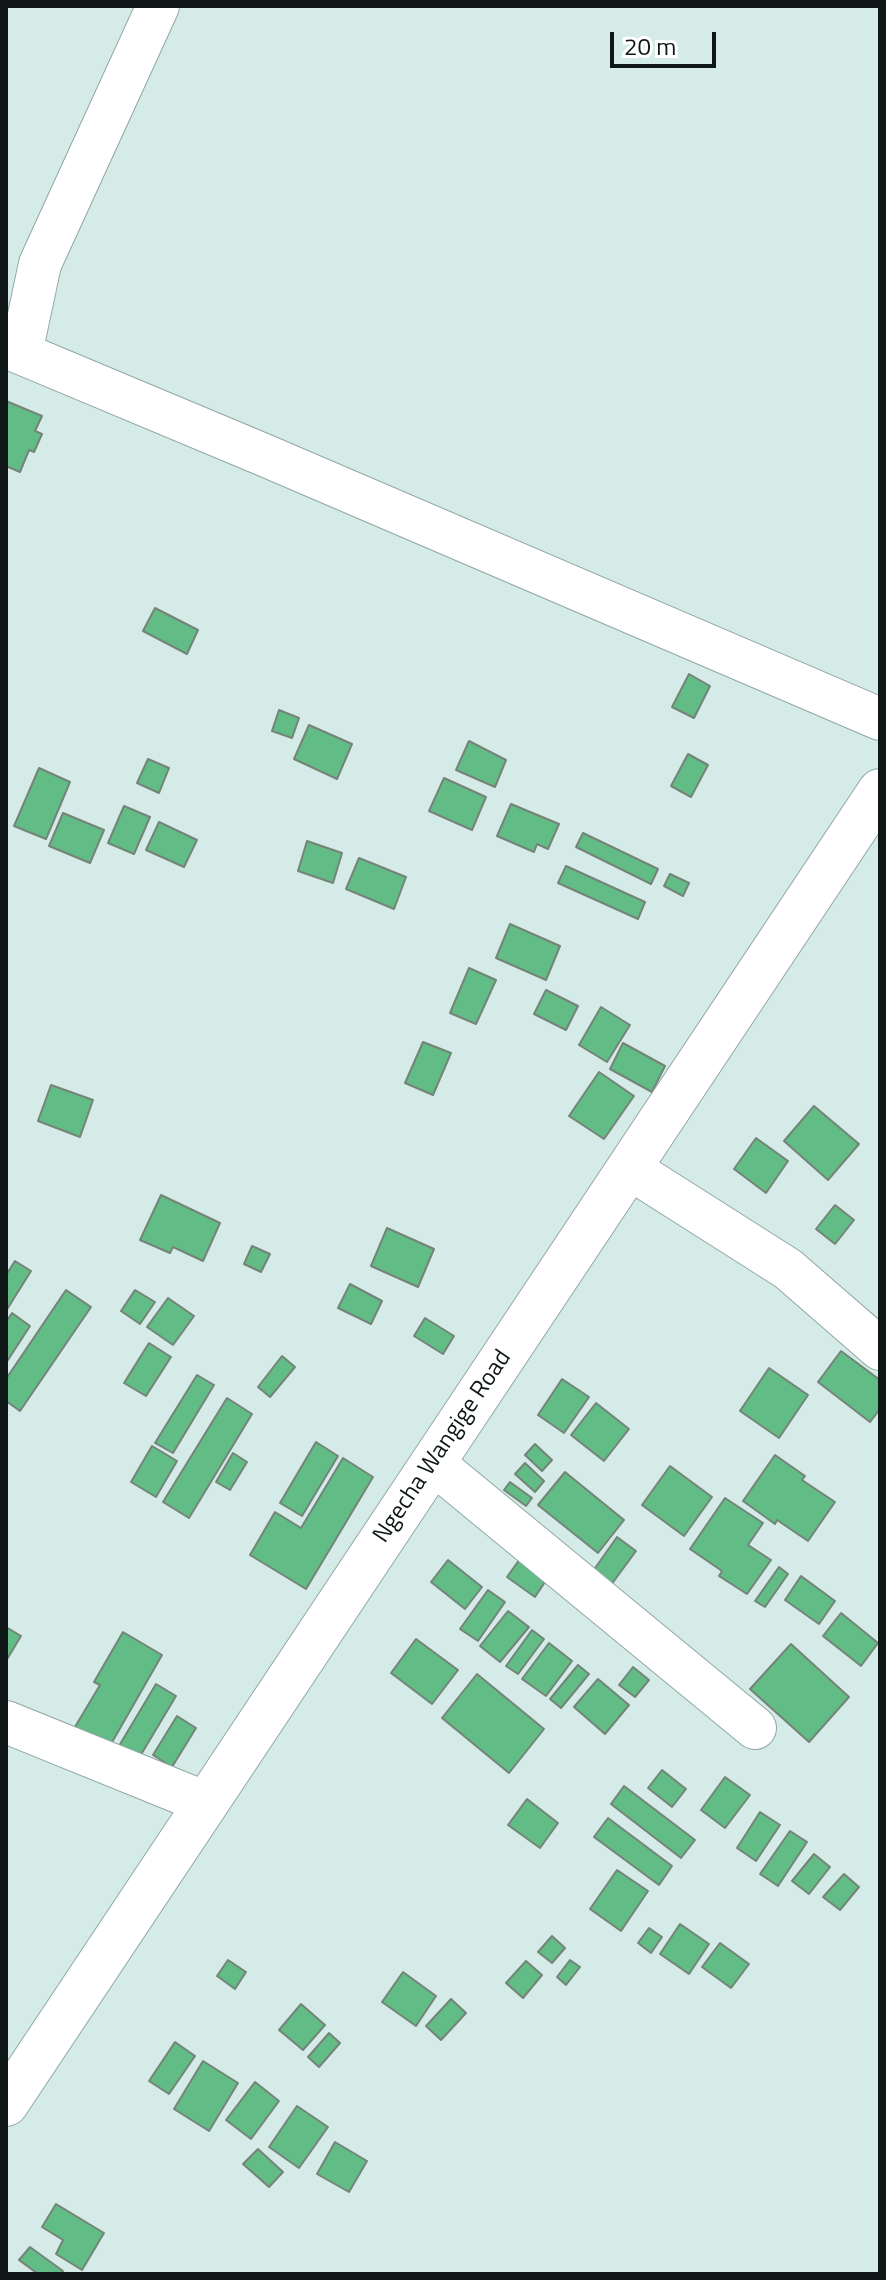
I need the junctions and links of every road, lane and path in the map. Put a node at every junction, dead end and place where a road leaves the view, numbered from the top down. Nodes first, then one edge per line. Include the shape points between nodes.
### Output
1 (158, 6) edge
2 (13, 350) edge
3 (880, 719) edge
4 (880, 791) edge
5 (629, 1168) junction
6 (880, 1349) edge
7 (433, 1463) junction
8 (6, 1722) edge
9 (755, 1728) dead end
10 (206, 1803) junction
11 (6, 2104) edge

1 - 2 street via 40,264
2 - 3 street
4 - 5 street, Ngecha Wangige Road
5 - 6 street via 788,1269
5 - 7 street, Ngecha Wangige Road
7 - 9 street
7 - 10 street, Ngecha Wangige Road
8 - 10 street
10 - 11 street, Ngecha Wangige Road

